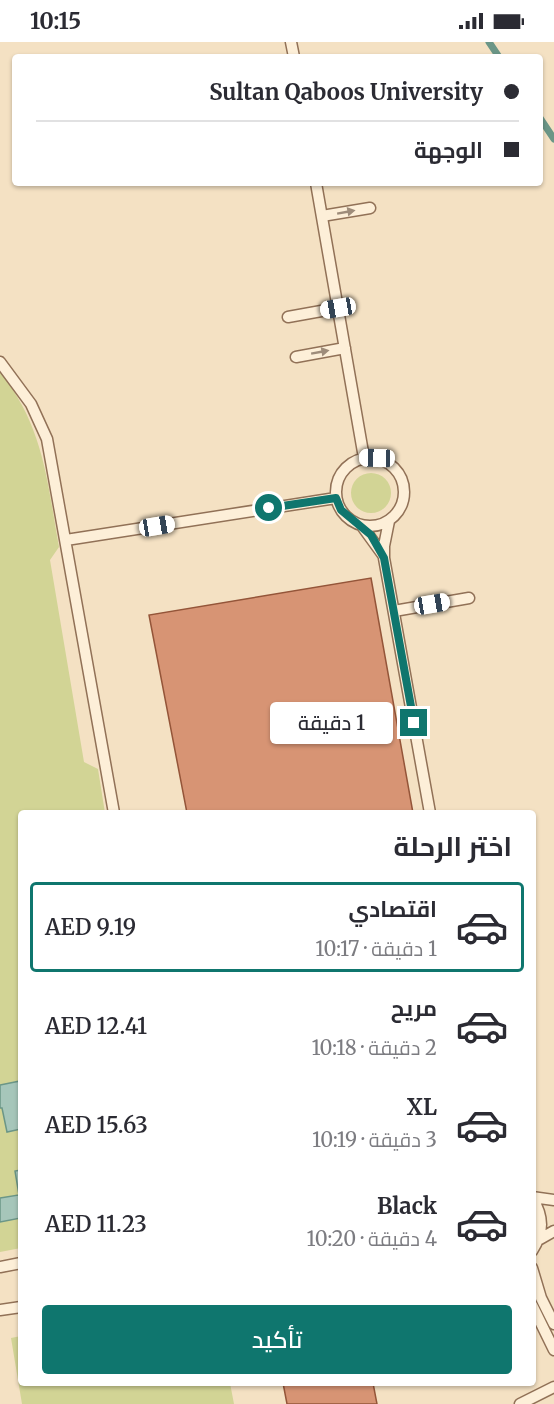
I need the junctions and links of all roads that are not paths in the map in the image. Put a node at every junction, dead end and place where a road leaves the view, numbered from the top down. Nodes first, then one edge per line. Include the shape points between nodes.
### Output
1 (317, 186) edge
2 (370, 208) dead end
3 (322, 216) junction
4 (338, 308) junction
5 (288, 317) dead end
6 (345, 348) junction
7 (296, 357) dead end
8 (0, 362) edge
9 (364, 458) junction
10 (336, 498) junction
11 (388, 521) junction
12 (362, 526) junction
13 (66, 540) junction
14 (384, 558) junction
15 (469, 598) dead end
16 (394, 611) junction
17 (113, 810) edge
18 (429, 810) edge
19 (536, 1198) edge
20 (554, 1200) edge
21 (536, 1203) edge
22 (554, 1231) edge
23 (540, 1239) junction
24 (536, 1245) edge
25 (18, 1264) edge
26 (0, 1267) edge
27 (536, 1281) edge
28 (18, 1307) edge
29 (0, 1310) edge
30 (536, 1313) edge
31 (554, 1324) edge
32 (554, 1350) edge
33 (554, 1387) edge
34 (520, 1404) edge

1 - 3 lane
3 -> 2 lane
3 - 4 lane
4 - 5 lane
4 - 6 lane
7 -> 6 lane
6 - 9 lane
8 - 13 lane via 31,404 46,439
9 - 10 lane via 342,472
9 - 11 lane via 390,463 404,486 404,499
10 - 12 lane via 346,515
10 - 13 lane
11 - 12 lane
11 - 14 lane
12 - 14 lane
13 - 17 lane
14 - 16 lane
15 - 16 lane
16 - 18 lane
19 - 20 lane
21 - 23 lane via 542,1224
22 - 23 lane
23 - 24 lane
25 - 26 lane
27 - 31 lane
28 - 29 lane
30 - 32 lane
33 - 34 lane

